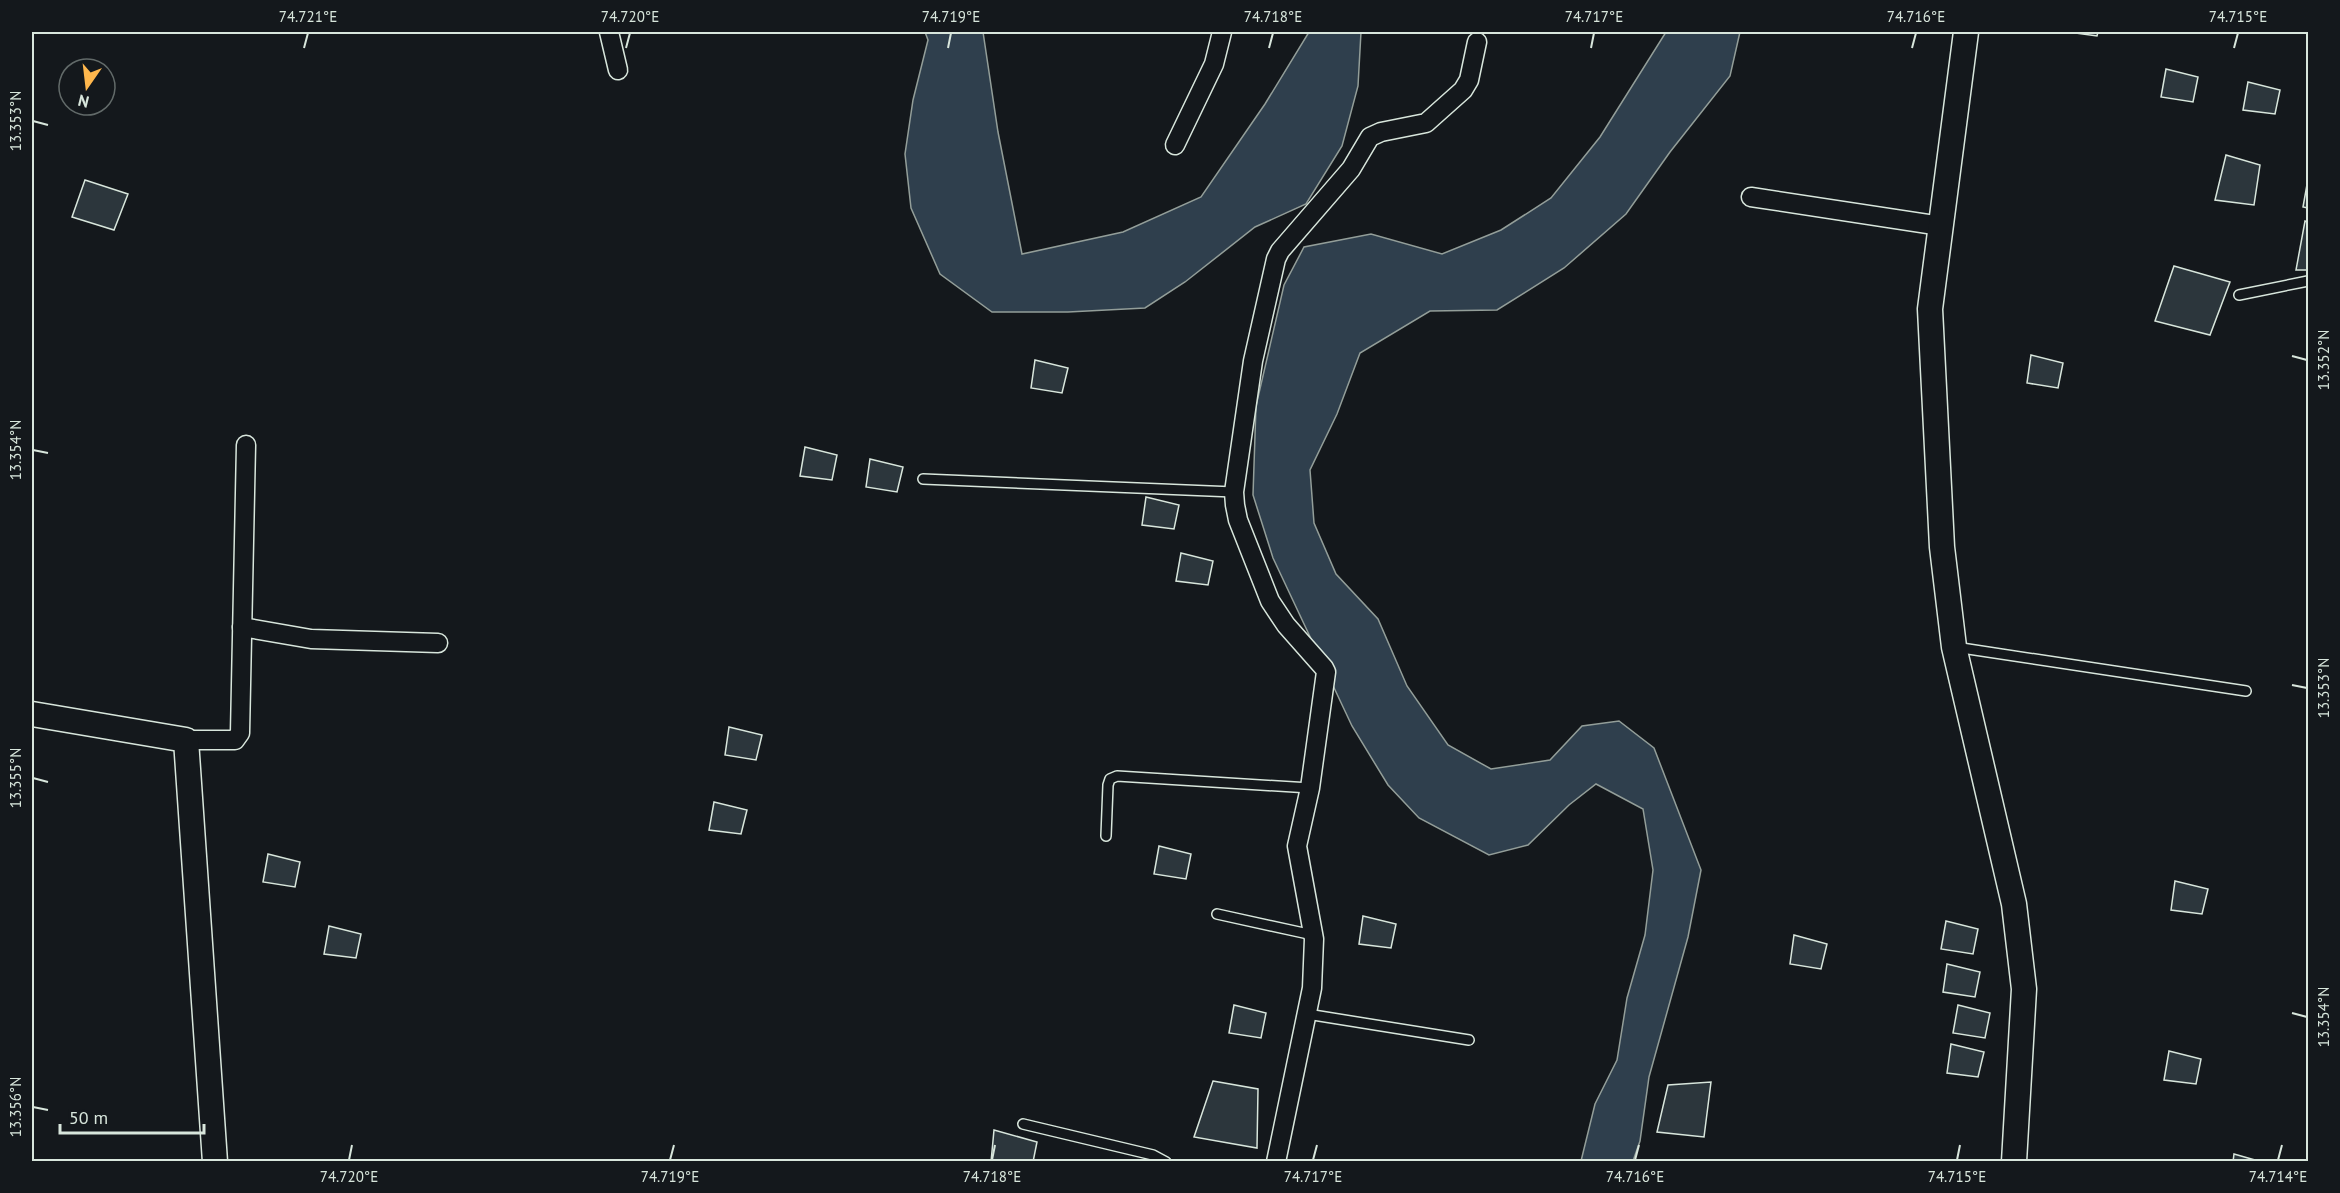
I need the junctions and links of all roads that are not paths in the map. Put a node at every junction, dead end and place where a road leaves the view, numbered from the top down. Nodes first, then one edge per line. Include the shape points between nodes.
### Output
1 (609, 32) edge
2 (1222, 32) edge
3 (1966, 32) edge
4 (1476, 42) dead end
5 (618, 70) dead end
6 (1175, 145) dead end
7 (1751, 197) dead end
8 (1941, 226) junction
9 (2308, 281) edge
10 (2239, 295) dead end
11 (246, 445) dead end
12 (923, 479) dead end
13 (1234, 492) junction
14 (243, 627) junction
15 (438, 643) dead end
16 (1954, 647) junction
17 (2246, 691) dead end
18 (32, 714) edge
19 (186, 740) junction
20 (1310, 788) junction
21 (1106, 836) dead end
22 (1218, 914) dead end
23 (1313, 935) junction
24 (1307, 1014) junction
25 (1469, 1040) dead end
26 (1023, 1124) dead end
27 (214, 1161) edge
28 (1166, 1161) edge
29 (1276, 1161) edge
30 (2014, 1161) edge

1 - 5 street
2 - 6 street via 1214,64
3 - 8 street
4 - 13 street via 1469,80 1463,90 1426,123 1370,137 1351,169 1278,255 1253,361
7 - 8 street
8 - 16 street via 1930,309 1942,547
9 - 10 lane
11 - 14 street
12 - 13 lane
13 - 20 street via 1238,520 1270,601 1325,671
14 - 15 street via 311,639
14 - 19 street via 239,738
16 - 17 lane
16 - 30 street via 2014,903 2023,978
18 - 19 street
19 - 27 street
20 - 21 lane via 1117,776 1108,785
20 - 23 street via 1297,846
22 - 23 lane
23 - 24 street via 1315,963
24 - 25 lane
24 - 29 street
26 - 28 lane

